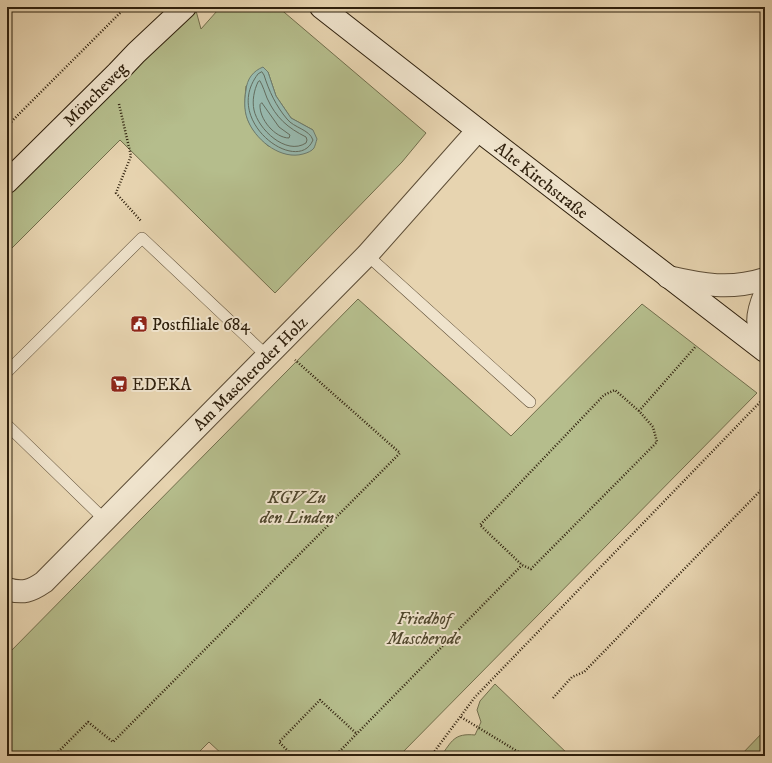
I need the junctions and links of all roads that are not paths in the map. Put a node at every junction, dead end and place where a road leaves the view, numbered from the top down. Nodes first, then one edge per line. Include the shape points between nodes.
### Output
1 (185, 7) edge
2 (321, 7) edge
3 (478, 130) junction
4 (7, 182) edge
5 (366, 255) junction
6 (668, 277) junction
7 (765, 279) edge
8 (765, 294) edge
9 (765, 346) edge
10 (273, 350) junction
11 (765, 352) edge
12 (7, 372) edge
13 (530, 402) dead end
14 (7, 425) edge
15 (105, 520) junction
16 (7, 589) edge

1 - 4 main road, Möncheweg
2 - 3 main road, Alte Kirchstraße
3 - 5 main road, Am Mascheroder Holz
3 - 6 main road, Alte Kirchstraße
5 - 10 main road, Am Mascheroder Holz
5 - 13 lane
6 - 7 main road via 696,284 729,286
6 - 11 main road, Alte Kirchstraße
8 - 9 main road via 758,315 760,334
10 - 12 lane via 142,238
10 - 15 main road, Am Mascheroder Holz
14 - 15 lane
15 - 16 main road, Am Mascheroder Holz via 44,582 32,590 17,592

